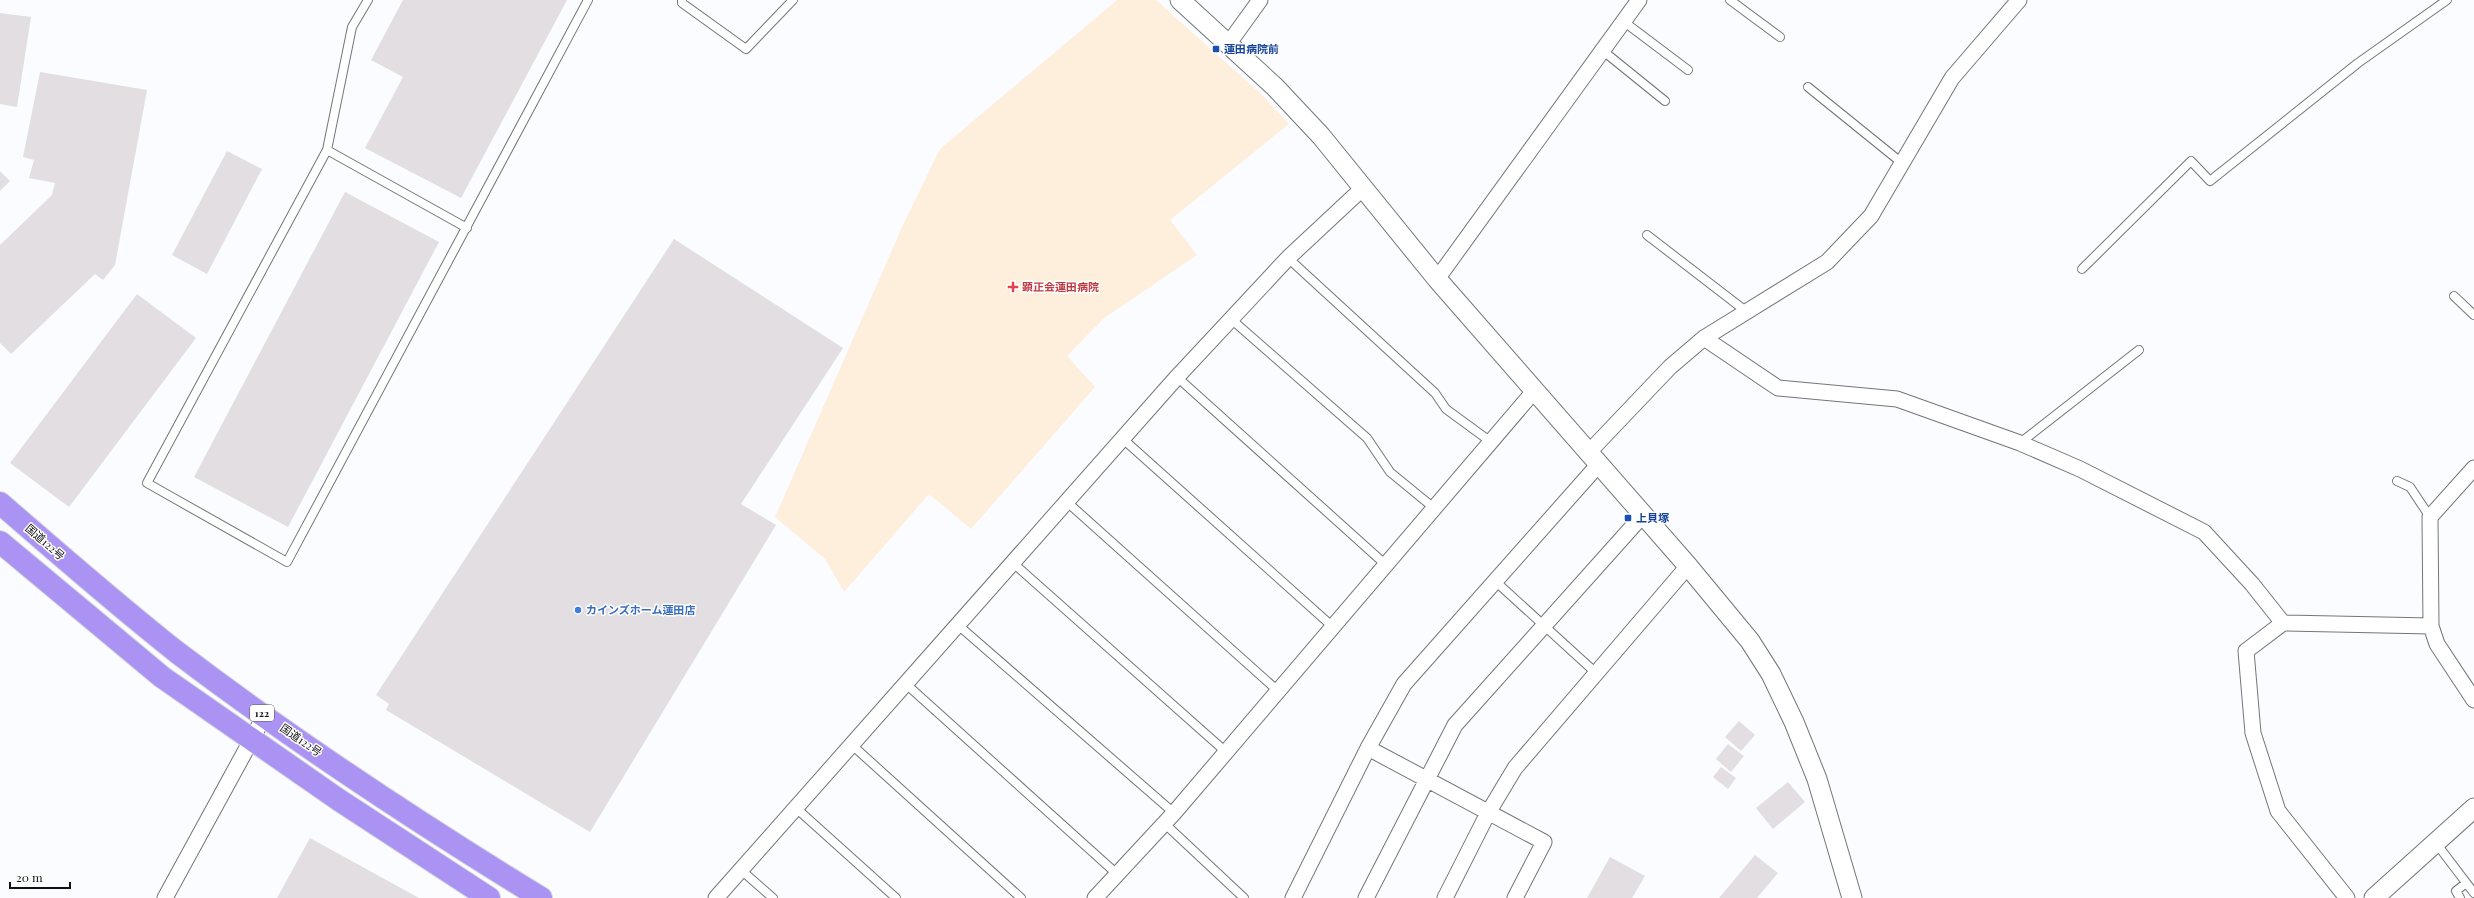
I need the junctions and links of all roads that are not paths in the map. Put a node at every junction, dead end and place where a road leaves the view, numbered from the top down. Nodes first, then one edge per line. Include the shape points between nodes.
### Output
1 (368, 0) edge
2 (588, 0) edge
3 (682, 0) edge
4 (794, 0) edge
5 (1180, 0) edge
6 (1260, 0) edge
7 (1639, 0) edge
8 (1730, 0) edge
9 (2019, 0) edge
10 (2447, 0) edge
11 (1623, 21) junction
12 (1780, 36) dead end
13 (1229, 43) junction
14 (1602, 50) junction
15 (1688, 70) dead end
16 (1808, 87) dead end
17 (1665, 101) dead end
18 (327, 150) junction
19 (1902, 163) junction
20 (1363, 188) junction
21 (467, 228) junction
22 (1647, 235) dead end
23 (1288, 258) junction
24 (2082, 269) dead end
25 (1437, 280) junction
26 (2454, 296) dead end
27 (1747, 312) junction
28 (2474, 314) edge
29 (1231, 319) junction
30 (1704, 338) junction
31 (2139, 350) dead end
32 (1177, 377) junction
33 (1535, 390) junction
34 (1123, 439) junction
35 (1491, 442) junction
36 (2020, 443) junction
37 (1594, 458) junction
38 (2474, 468) edge
39 (2397, 481) dead end
40 (1067, 502) junction
41 (0, 503) edge
42 (1434, 508) junction
43 (1643, 515) junction
44 (2430, 517) junction
45 (0, 542) edge
46 (1013, 563) junction
47 (1386, 565) junction
48 (1688, 566) junction
49 (1494, 580) junction
50 (2283, 623) junction
51 (958, 625) junction
52 (1545, 626) junction
53 (2431, 626) junction
54 (1333, 627) junction
55 (1596, 673) junction
56 (906, 684) junction
57 (1278, 691) junction
58 (2474, 700) edge
59 (265, 715) junction
60 (251, 740) junction
61 (852, 745) junction
62 (1368, 748) junction
63 (1226, 752) junction
64 (1427, 780) junction
65 (796, 808) junction
66 (2474, 808) edge
67 (1488, 813) junction
68 (1169, 818) junction
69 (2436, 843) junction
70 (741, 870) junction
71 (1117, 874) junction
72 (2466, 883) junction
73 (2474, 893) edge
74 (1097, 897) edge
75 (165, 898) edge
76 (489, 898) edge
77 (542, 898) edge
78 (716, 898) edge
79 (773, 898) edge
80 (896, 898) edge
81 (1021, 898) edge
82 (1244, 898) edge
83 (1293, 898) edge
84 (1366, 898) edge
85 (1444, 898) edge
86 (1515, 898) edge
87 (1852, 898) edge
88 (2347, 898) edge
89 (2374, 898) edge
90 (2460, 898) edge

1 - 18 lane via 352,27
2 - 21 lane
3 - 4 lane via 682,3 746,49
5 - 13 street
6 - 13 street
7 - 11 street
8 - 12 lane
9 - 19 street via 1952,78
10 - 24 lane via 2358,63 2210,180 2191,161
11 - 14 street
11 - 15 lane
13 - 20 street via 1310,125
14 - 17 lane
14 - 25 street
16 - 19 lane
18 - 21 lane
18 - 21 lane via 147,483 287,562
19 - 27 street via 1871,216 1827,262
20 - 23 street
20 - 25 street
22 - 27 lane
23 - 29 street
23 - 35 lane via 1435,392 1446,409
25 - 33 street
26 - 28 lane
27 - 30 street
29 - 32 street
29 - 42 lane via 1367,438 1390,472
30 - 36 street via 1778,388 1897,399
30 - 37 street via 1670,367
31 - 36 lane
32 - 34 street
32 - 47 lane
33 - 35 street
33 - 37 street
34 - 40 street
34 - 54 lane
35 - 42 street
36 - 50 street via 2080,469 2204,532 2252,584
37 - 43 street
37 - 49 street
38 - 44 street
39 - 44 lane via 2410,487
40 - 46 street
40 - 57 lane
41 - 59 highway, 国道122号 / 122 via 173,648
42 - 47 street
43 - 48 street
43 - 52 street
44 - 53 street
45 - 60 highway, 122 via 162,677
46 - 51 street
46 - 63 lane
47 - 54 street
48 - 55 street
48 - 87 street via 1728,613 1770,674 1794,722 1817,778
49 - 52 lane
49 - 62 street via 1404,684
50 - 53 street
50 - 88 street via 2246,651 2253,733 2278,811
51 - 56 street
51 - 68 lane
52 - 55 lane
52 - 64 street via 1455,725
53 - 58 street via 2437,644
54 - 57 street
55 - 67 street via 1514,768
56 - 61 street
56 - 71 lane
57 - 63 street
59 - 60 street
59 - 77 highway, 国道122号 / 122 via 362,783
60 - 75 street
60 - 76 highway, 122
61 - 65 street
61 - 81 lane
62 - 64 street
62 - 83 street
63 - 68 street
64 - 67 street
64 - 84 street
65 - 70 street
65 - 80 lane
66 - 69 street
67 - 85 street
67 - 86 street via 1544,842
68 - 71 street
68 - 82 lane
69 - 72 lane
69 - 89 street
70 - 78 street
70 - 79 lane
71 - 74 street
72 - 73 lane
72 - 90 lane via 2456,891

